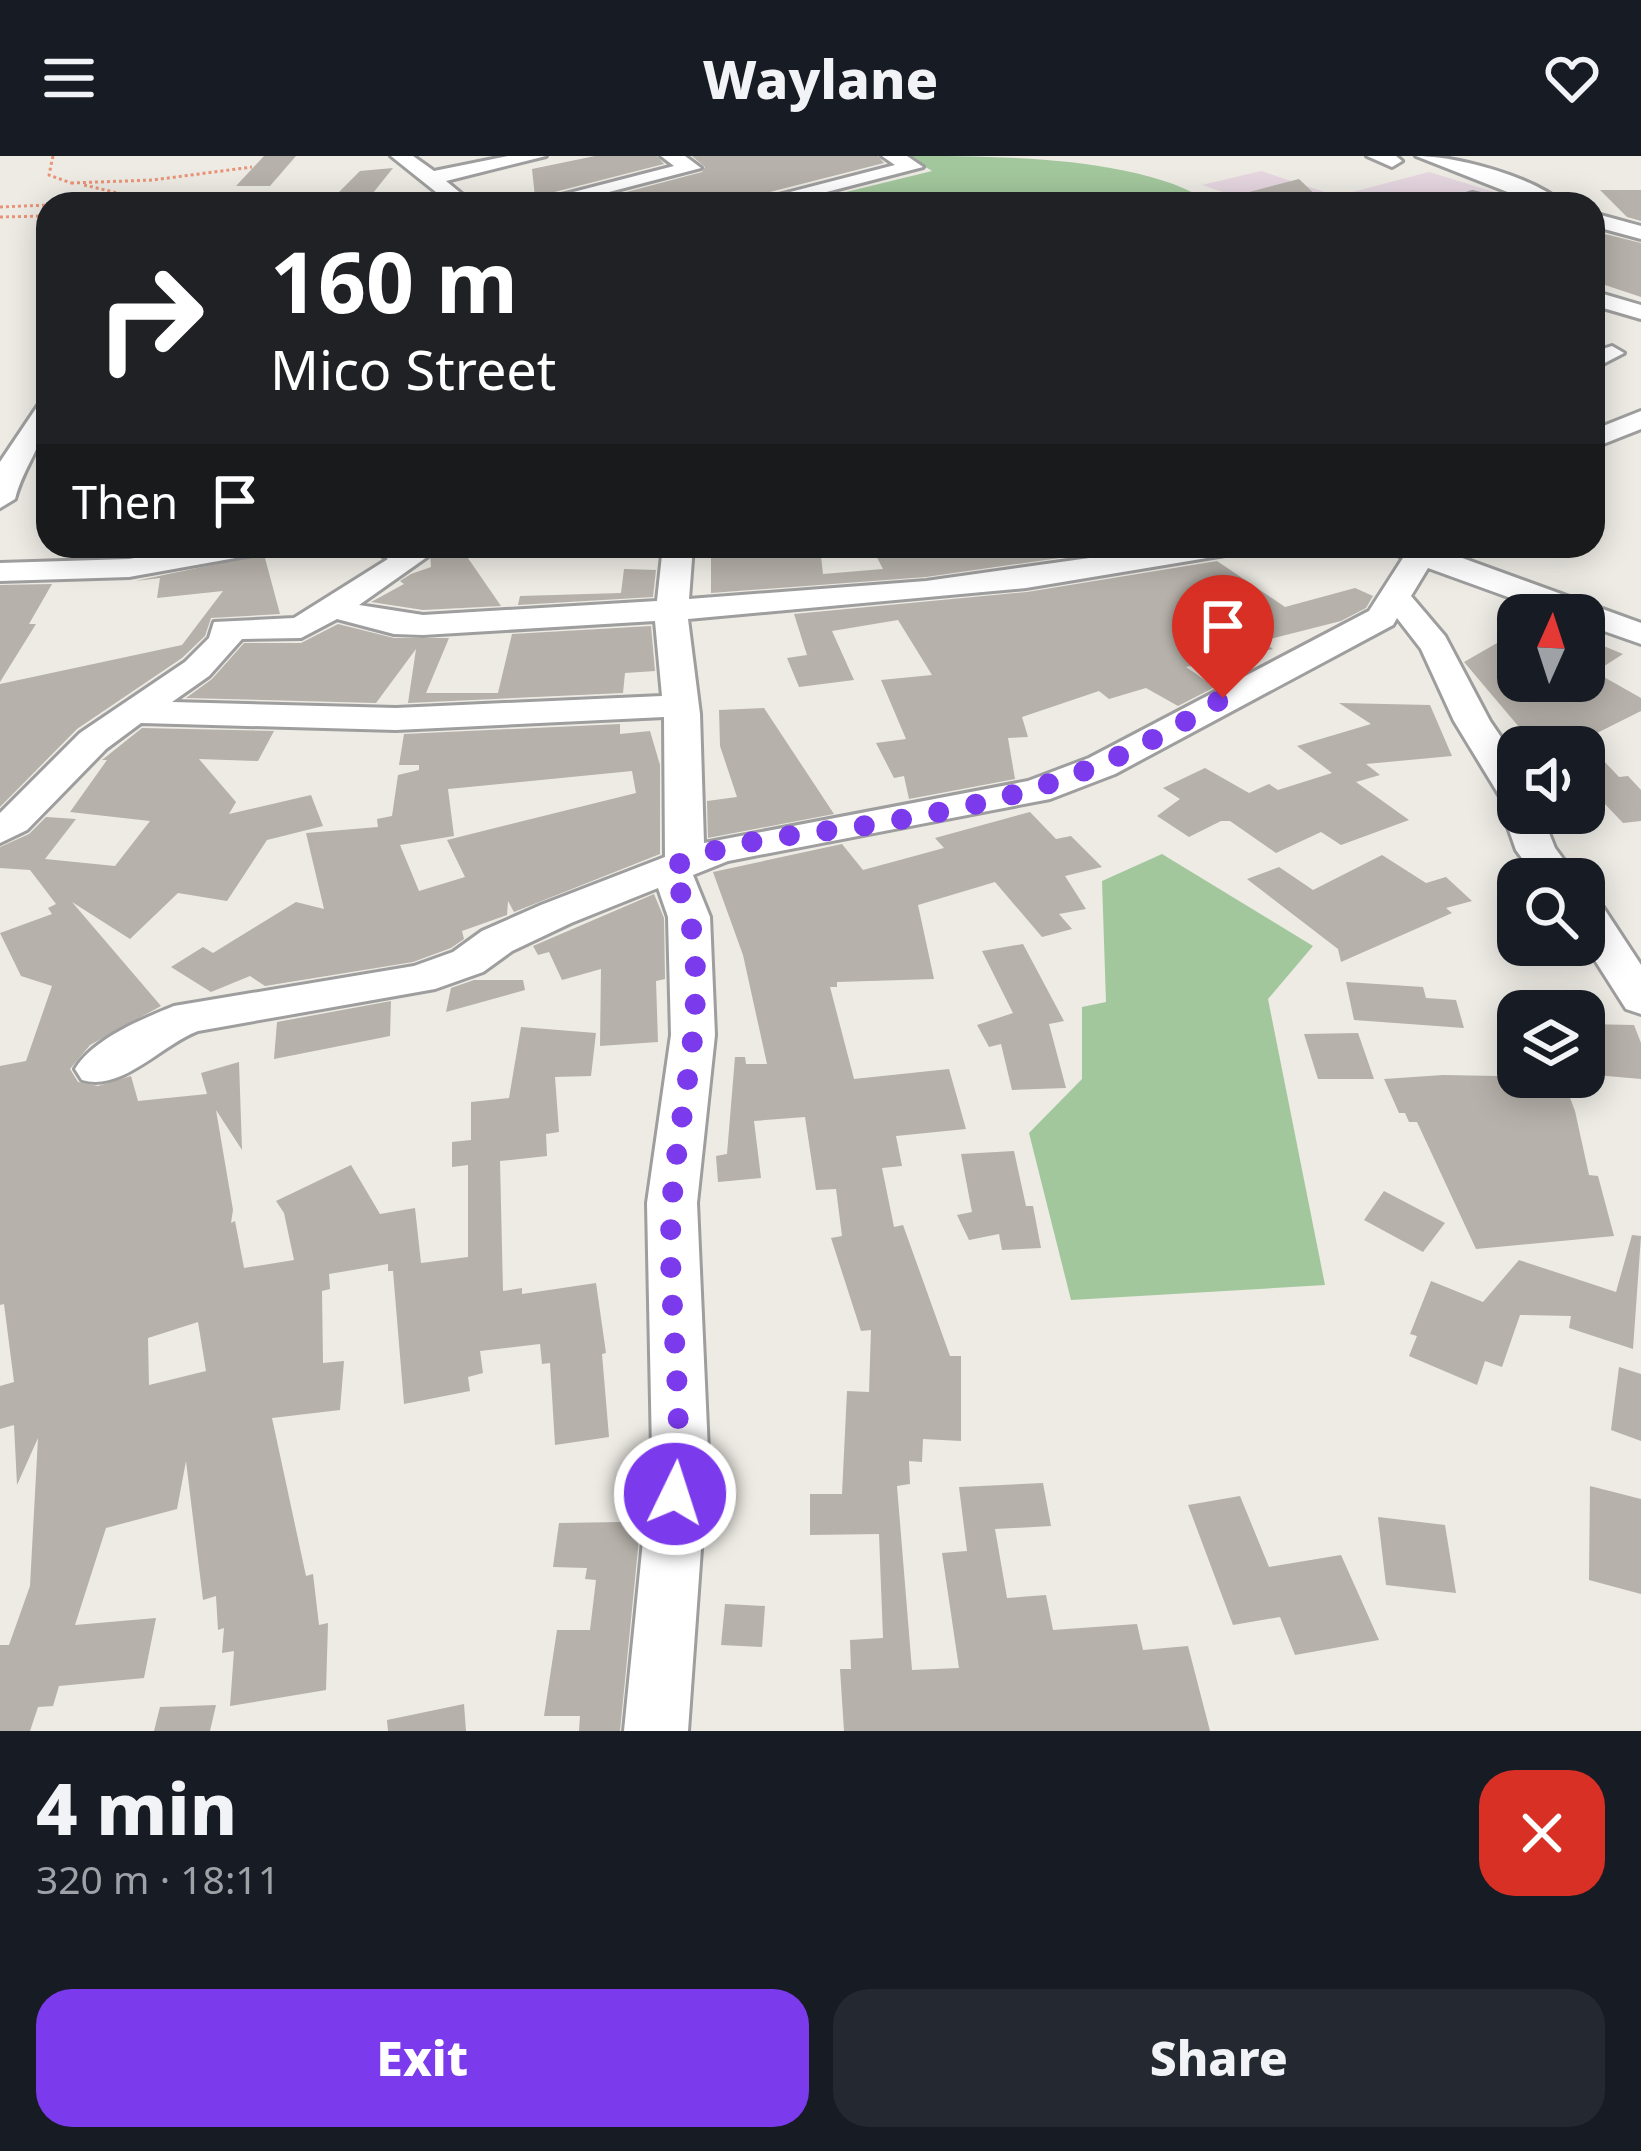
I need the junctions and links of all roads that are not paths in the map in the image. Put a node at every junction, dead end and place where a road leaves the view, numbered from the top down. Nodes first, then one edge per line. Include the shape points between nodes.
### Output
1 (400, 156) edge
2 (536, 156) edge
3 (654, 156) edge
4 (671, 156) edge
5 (892, 156) edge
6 (1426, 156) edge
7 (588, 169) dead end
8 (430, 178) junction
9 (448, 192) edge
10 (588, 192) edge
11 (804, 192) edge
12 (1529, 192) edge
13 (1641, 209) edge
14 (1605, 214) edge
15 (1605, 220) edge
16 (1641, 233) edge
17 (1605, 302) edge
18 (1641, 312) edge
19 (1641, 419) edge
20 (36, 428) edge
21 (1605, 435) edge
22 (0, 499) edge
23 (185, 558) edge
24 (411, 558) edge
25 (677, 558) edge
26 (1147, 558) edge
27 (1407, 558) edge
28 (1431, 558) edge
29 (0, 572) edge
30 (1395, 599) junction
31 (335, 609) junction
32 (673, 611) junction
33 (1641, 634) edge
34 (680, 706) junction
35 (131, 712) junction
36 (1497, 754) edge
37 (0, 831) edge
38 (664, 870) junction
39 (1605, 943) edge
40 (1641, 1000) edge
41 (98, 1069) dead end
42 (656, 1731) edge

1 - 8 street
2 - 8 street
3 - 7 street
4 - 10 street via 691,168
5 - 11 street via 913,166
6 - 12 street
8 - 9 street
13 - 14 street
15 - 16 street
17 - 18 street
19 - 21 street
20 - 22 street
23 - 29 street
24 - 31 street
25 - 32 street
26 - 32 street via 921,593
27 - 30 street
28 - 33 street
30 - 36 street via 1420,618
30 - 38 street via 1381,618 1168,733 1037,791 748,844
31 - 32 street via 424,625
31 - 35 street via 301,628 226,629 201,665
32 - 34 street
34 - 35 street via 397,719
34 - 38 street
35 - 37 street
38 - 41 street via 420,979 190,1017
38 - 42 street via 689,916 693,1035 672,1203 680,1451
39 - 40 street

